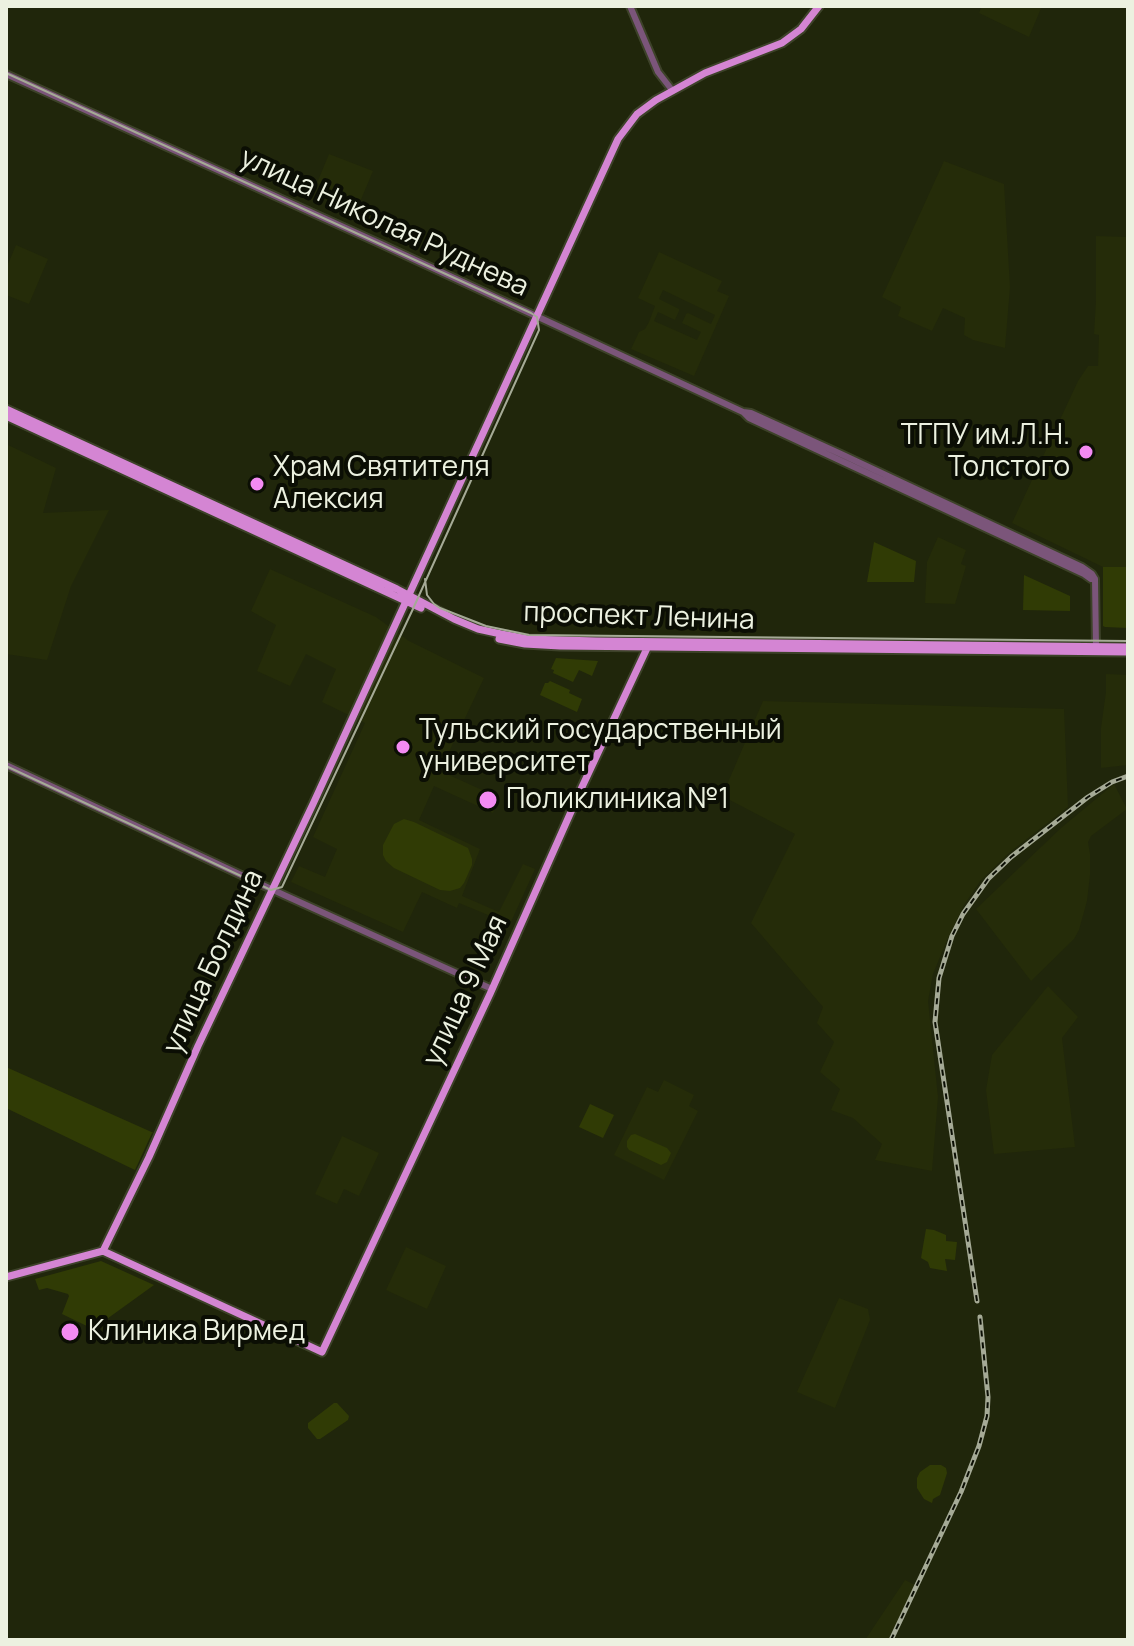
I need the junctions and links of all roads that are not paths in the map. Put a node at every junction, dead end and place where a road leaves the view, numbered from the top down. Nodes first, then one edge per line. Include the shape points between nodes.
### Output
1 (630, 6) edge
2 (819, 6) edge
3 (6, 74) edge
4 (672, 90) junction
5 (537, 317) junction
6 (6, 409) edge
7 (6, 416) edge
8 (19, 419) junction
9 (407, 598) junction
10 (648, 644) junction
11 (1096, 650) junction
12 (1128, 650) edge
13 (6, 765) edge
14 (272, 889) junction
15 (492, 989) junction
16 (103, 1251) junction
17 (6, 1277) edge

1 - 4 street via 658,72
2 - 4 main road, улица Болдина via 782,43
3 - 5 street, улица Николая Руднева
4 - 5 main road, улица Болдина via 637,114 618,139
5 - 9 main road, улица Болдина
5 - 11 street, улица Николая Руднева via 1085,572 1095,579
6 - 8 main road, проспект Ленина
7 - 8 main road, проспект Ленина
8 - 9 main road, проспект Ленина
9 - 10 main road, проспект Ленина via 501,634
9 - 10 main road, проспект Ленина via 478,634 525,644
9 - 14 main road, улица Болдина
10 - 11 main road, проспект Ленина
10 - 15 main road, улица 9 Мая
11 - 12 main road, проспект Ленина
13 - 14 street
14 - 15 street
14 - 16 main road, улица Болдина
15 - 16 main road, улица 9 Мая via 322,1352
16 - 17 main road

